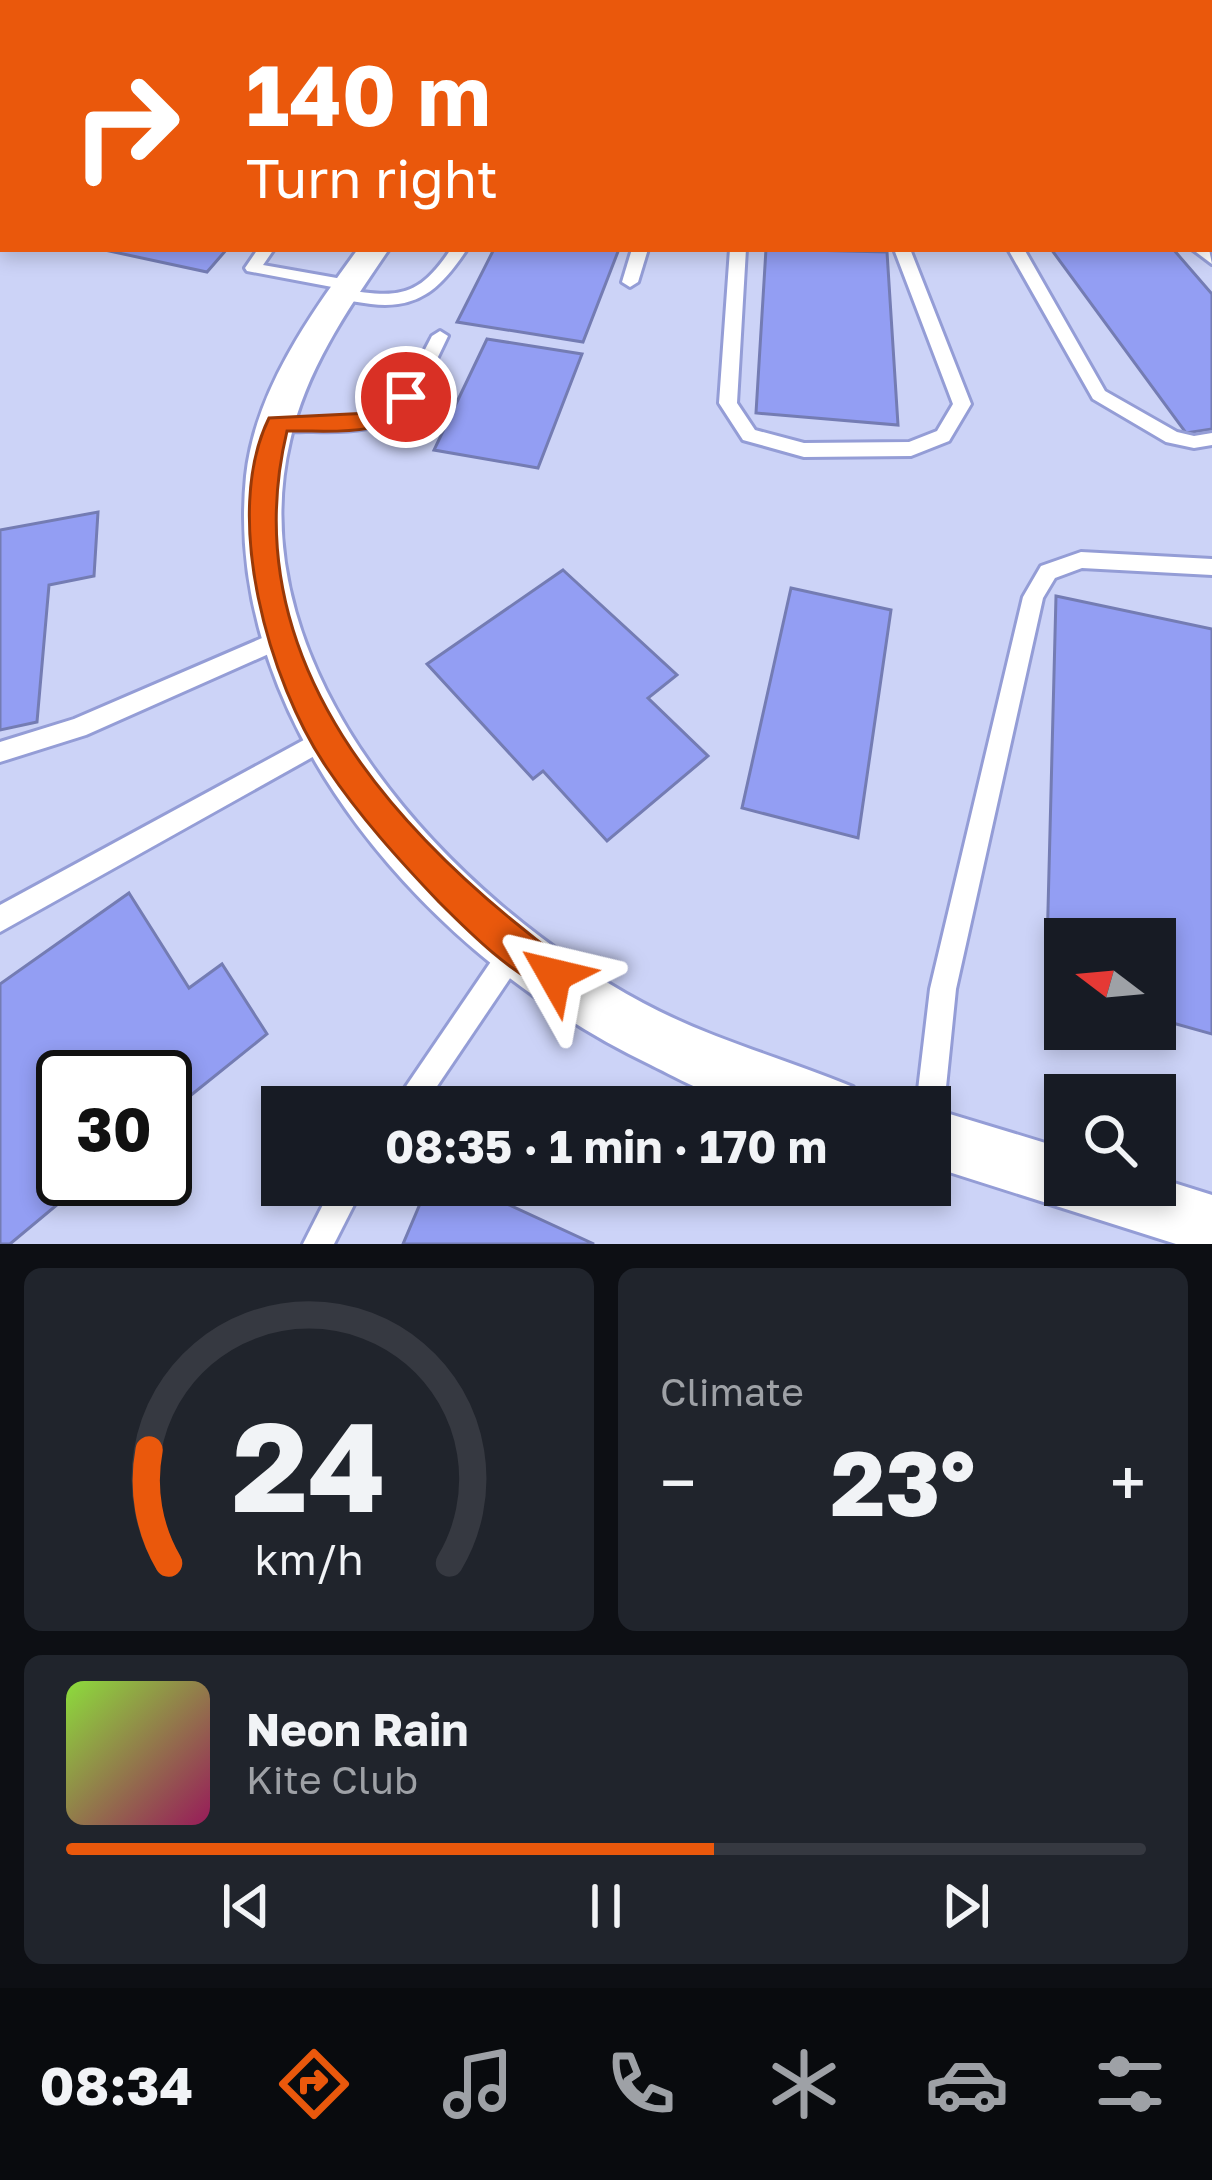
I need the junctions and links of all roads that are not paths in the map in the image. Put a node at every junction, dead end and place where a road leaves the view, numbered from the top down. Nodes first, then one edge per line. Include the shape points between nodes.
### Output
1 (264, 252) edge
2 (457, 252) edge
3 (639, 252) edge
4 (738, 252) edge
5 (903, 252) edge
6 (1018, 252) edge
7 (354, 276) edge
8 (630, 282) dead end
9 (440, 336) dead end
10 (278, 424) junction
11 (1212, 439) edge
12 (1212, 567) edge
13 (283, 638) junction
14 (326, 738) junction
15 (0, 752) edge
16 (0, 919) edge
17 (516, 946) junction
18 (420, 1086) edge
19 (771, 1086) edge
20 (932, 1086) edge
21 (951, 1144) edge
22 (1044, 1172) edge
23 (338, 1206) edge
24 (1151, 1206) edge
25 (1212, 1225) edge
26 (319, 1244) edge

1 - 7 lane via 253,268
2 - 7 lane via 430,290 393,303
3 - 8 lane
4 - 5 lane via 728,403 749,436 804,450 911,449 944,436 962,404
6 - 11 lane via 1100,395 1172,437
7 - 10 street via 305,352
9 - 10 lane via 392,413 372,421
10 - 13 street via 265,474 264,542
12 - 20 lane via 1082,560 1048,572 1034,597 943,989
13 - 14 street
13 - 15 lane via 78,728
14 - 16 lane
14 - 17 street via 397,836
17 - 18 lane
17 - 19 street via 592,1004 706,1064
21 - 22 street
23 - 26 lane
24 - 25 street

